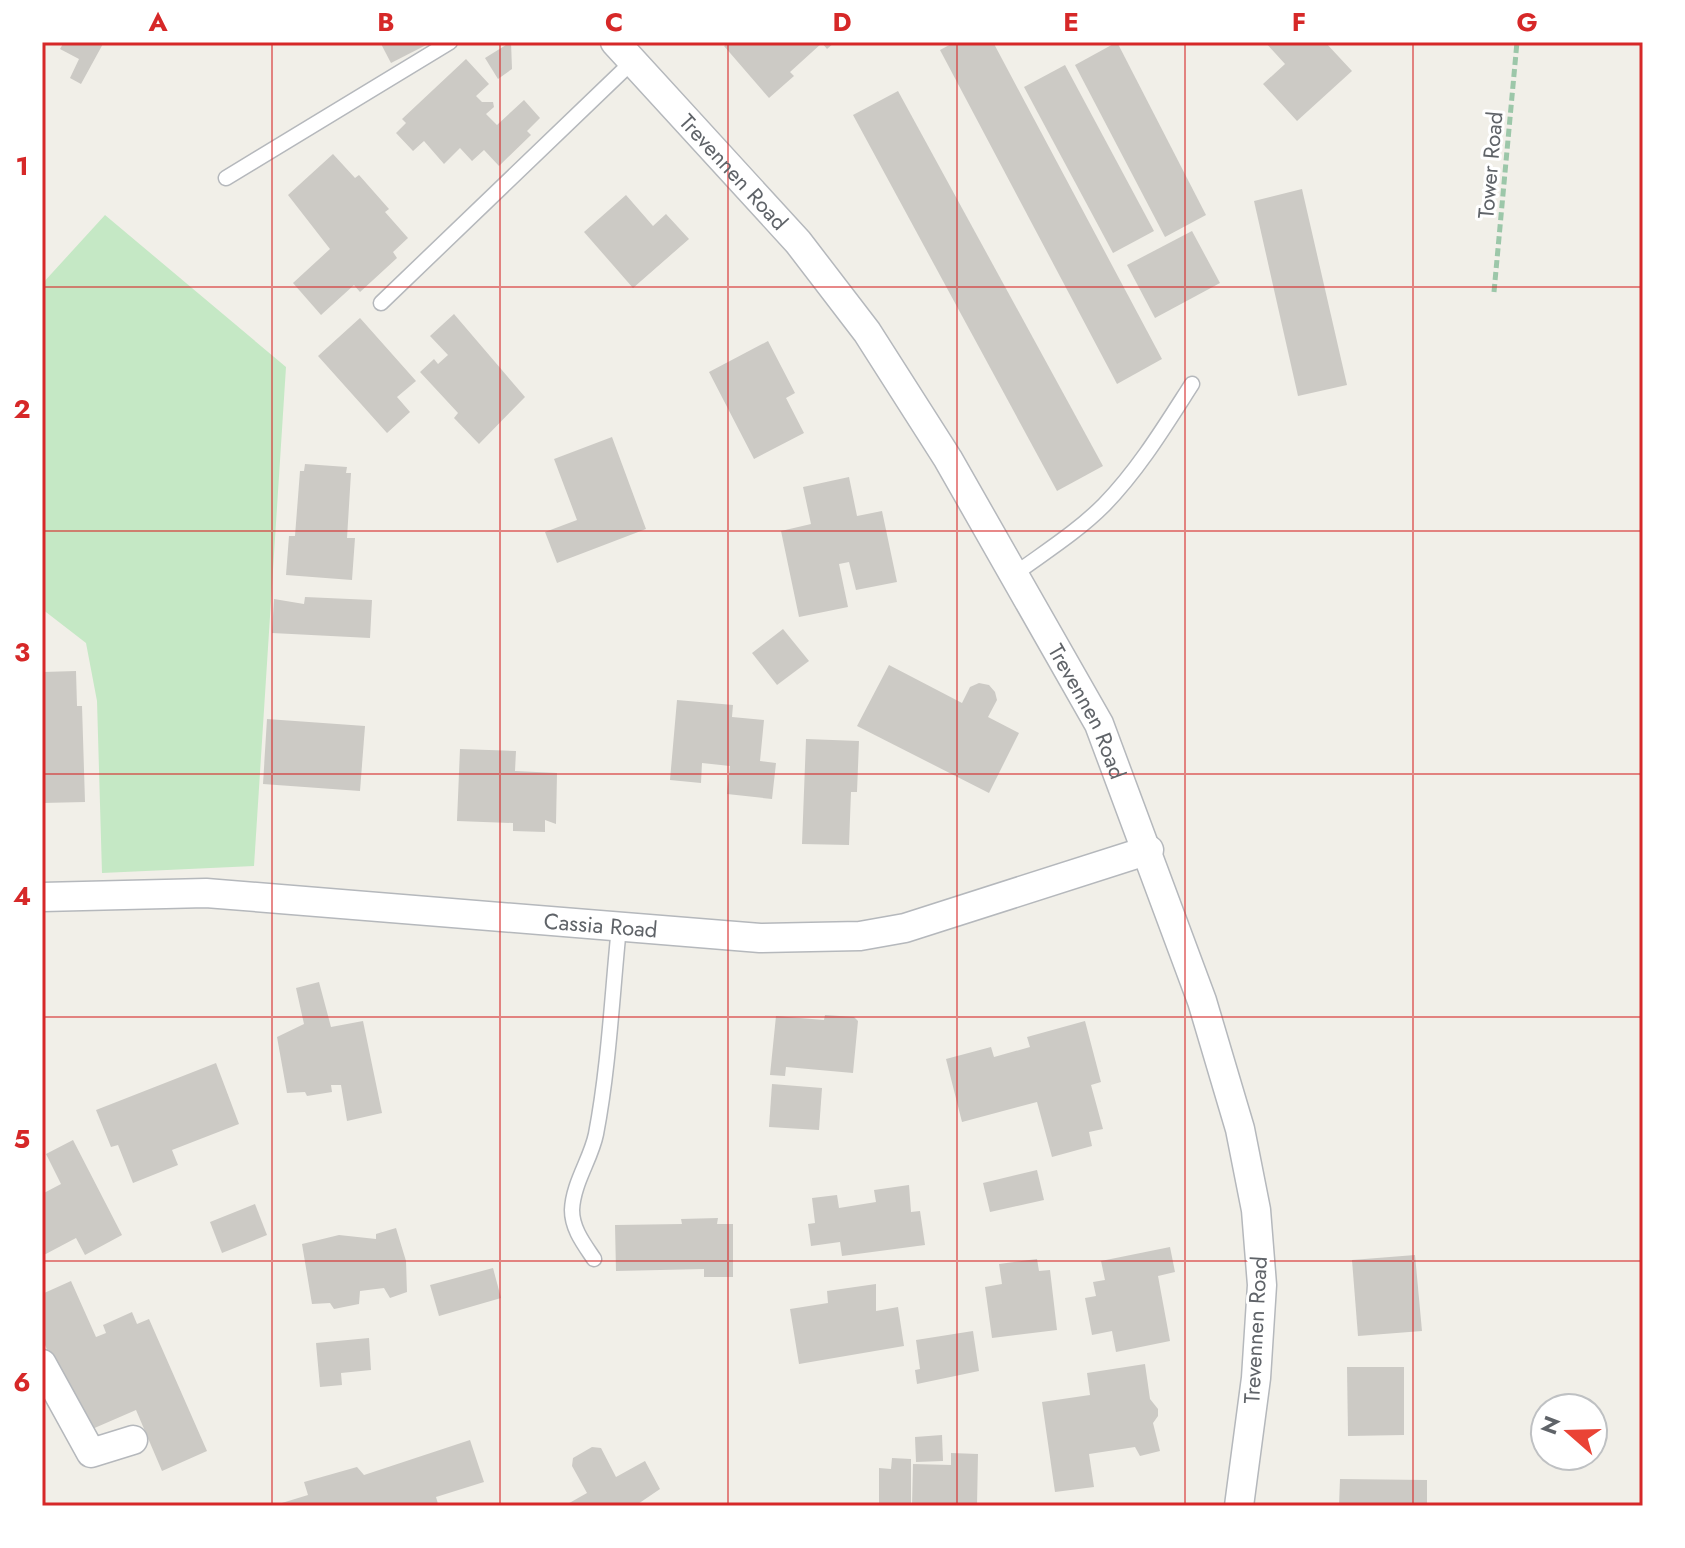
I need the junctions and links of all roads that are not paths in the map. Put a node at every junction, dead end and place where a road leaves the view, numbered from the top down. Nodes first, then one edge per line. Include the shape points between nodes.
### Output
1 (450, 42) edge
2 (624, 52) edge
3 (226, 178) dead end
4 (381, 303) dead end
5 (1192, 384) dead end
6 (1015, 574) junction
7 (1149, 850) junction
8 (42, 897) edge
9 (619, 927) junction
10 (594, 1259) dead end
11 (42, 1364) edge
12 (133, 1440) dead end
13 (1239, 1506) edge

1 - 3 lane
2 - 4 lane
2 - 6 street, Trevennen Road via 788,230 867,332
5 - 6 lane via 1103,506
6 - 7 street, Trevennen Road via 1099,724
7 - 9 street, Cassia Road via 972,909 860,936 760,938
7 - 13 street, Trevennen Road via 1202,1001 1240,1129 1256,1210 1261,1300
8 - 9 street, Cassia Road via 206,893
9 - 10 lane via 602,1096 572,1212
11 - 12 street via 91,1453

